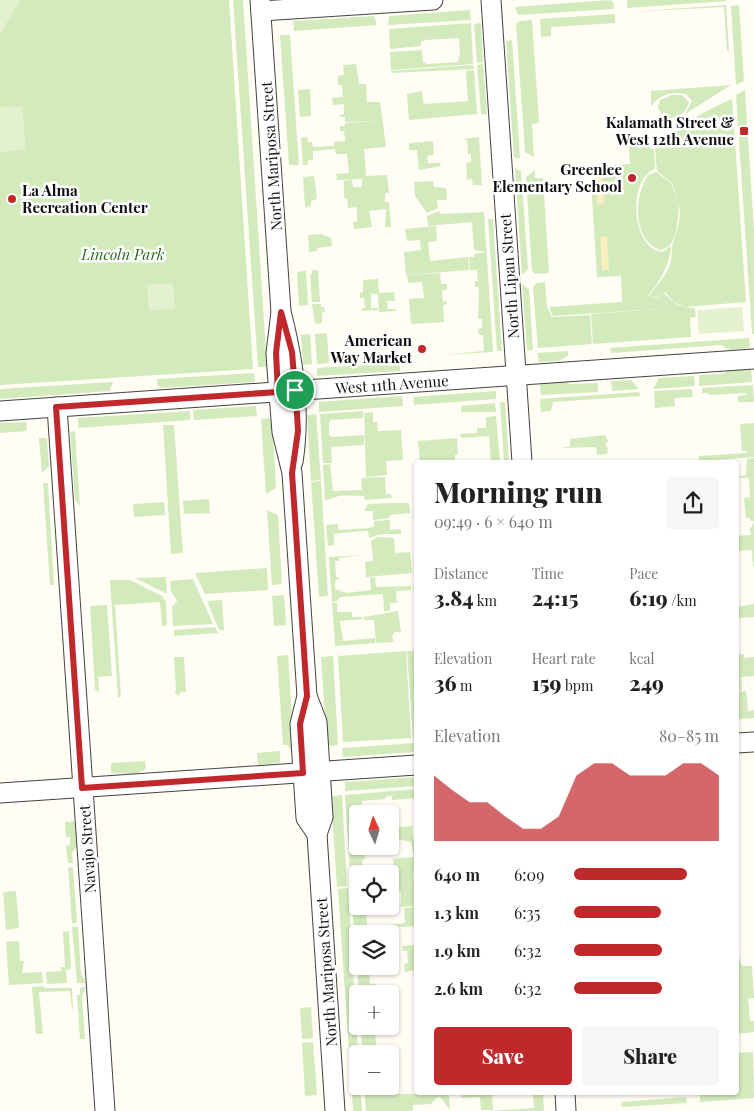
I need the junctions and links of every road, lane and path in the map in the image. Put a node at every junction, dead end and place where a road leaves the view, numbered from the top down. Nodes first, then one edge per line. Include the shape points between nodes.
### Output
1 (433, 0) edge
2 (491, 0) edge
3 (260, 6) edge
4 (754, 359) edge
5 (516, 376) junction
6 (287, 391) junction
7 (56, 407) junction
8 (0, 411) edge
9 (522, 460) edge
10 (754, 742) edge
11 (739, 743) edge
12 (414, 765) edge
13 (312, 772) junction
14 (82, 788) junction
15 (0, 794) edge
16 (565, 1095) edge
17 (105, 1111) edge
18 (335, 1111) edge
19 (566, 1111) edge

1 - 3 street
2 - 5 street, North Lipan Street
3 - 6 street, North Mariposa Street via 281,312 292,352
4 - 5 street, West 11th Avenue
5 - 6 street, West 11th Avenue
5 - 9 street, North Lipan Street
6 - 7 street, West 11th Avenue
6 - 13 street, North Mariposa Street via 298,431 292,473 307,696 300,724
7 - 8 street, West 11th Avenue
7 - 14 street, Navajo Street
10 - 11 street
12 - 13 street
13 - 14 street
13 - 18 street, North Mariposa Street via 306,818 316,834
14 - 15 street
14 - 17 street, Navajo Street
16 - 19 street

